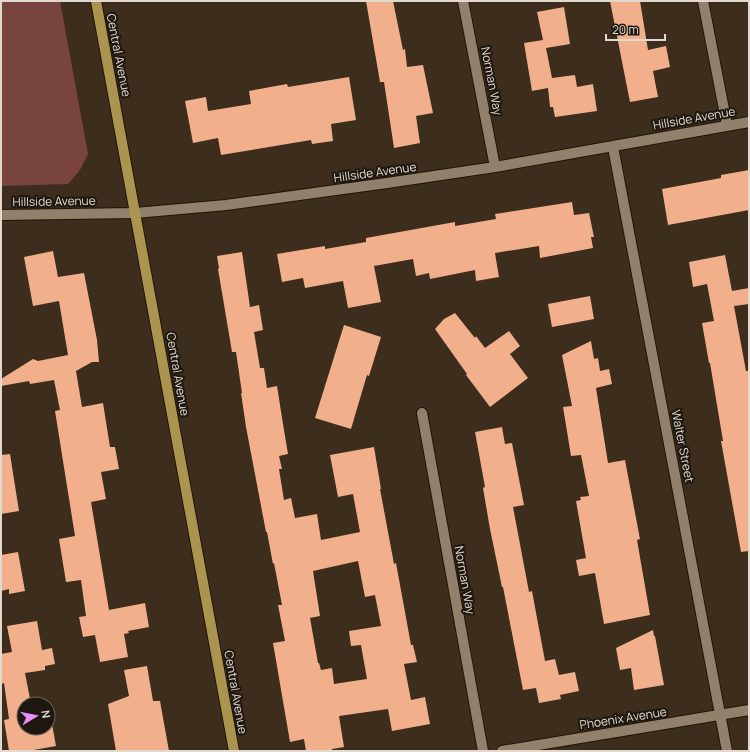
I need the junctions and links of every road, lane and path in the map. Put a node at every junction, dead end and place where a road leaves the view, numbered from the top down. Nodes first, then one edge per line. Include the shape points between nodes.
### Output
1 (96, 1) edge
2 (463, 1) edge
3 (703, 1) edge
4 (749, 122) edge
5 (727, 125) junction
6 (613, 147) junction
7 (495, 166) junction
8 (135, 213) junction
9 (1, 215) edge
10 (422, 414) dead end
11 (749, 710) edge
12 (720, 715) junction
13 (234, 751) edge
14 (482, 751) edge
15 (502, 751) edge
16 (727, 751) edge

1 - 8 main road, Central Avenue
2 - 7 street, Norman Way
3 - 5 street
4 - 5 street, Hillside Avenue
5 - 6 street, Hillside Avenue
6 - 7 street, Hillside Avenue
6 - 12 street, Walter Street
7 - 8 street, Hillside Avenue via 386,184 226,205
8 - 9 street, Hillside Avenue
8 - 13 main road, Central Avenue
10 - 14 street, Norman Way
11 - 12 street, Phoenix Avenue
12 - 15 street, Phoenix Avenue
12 - 16 street, Walter Street

